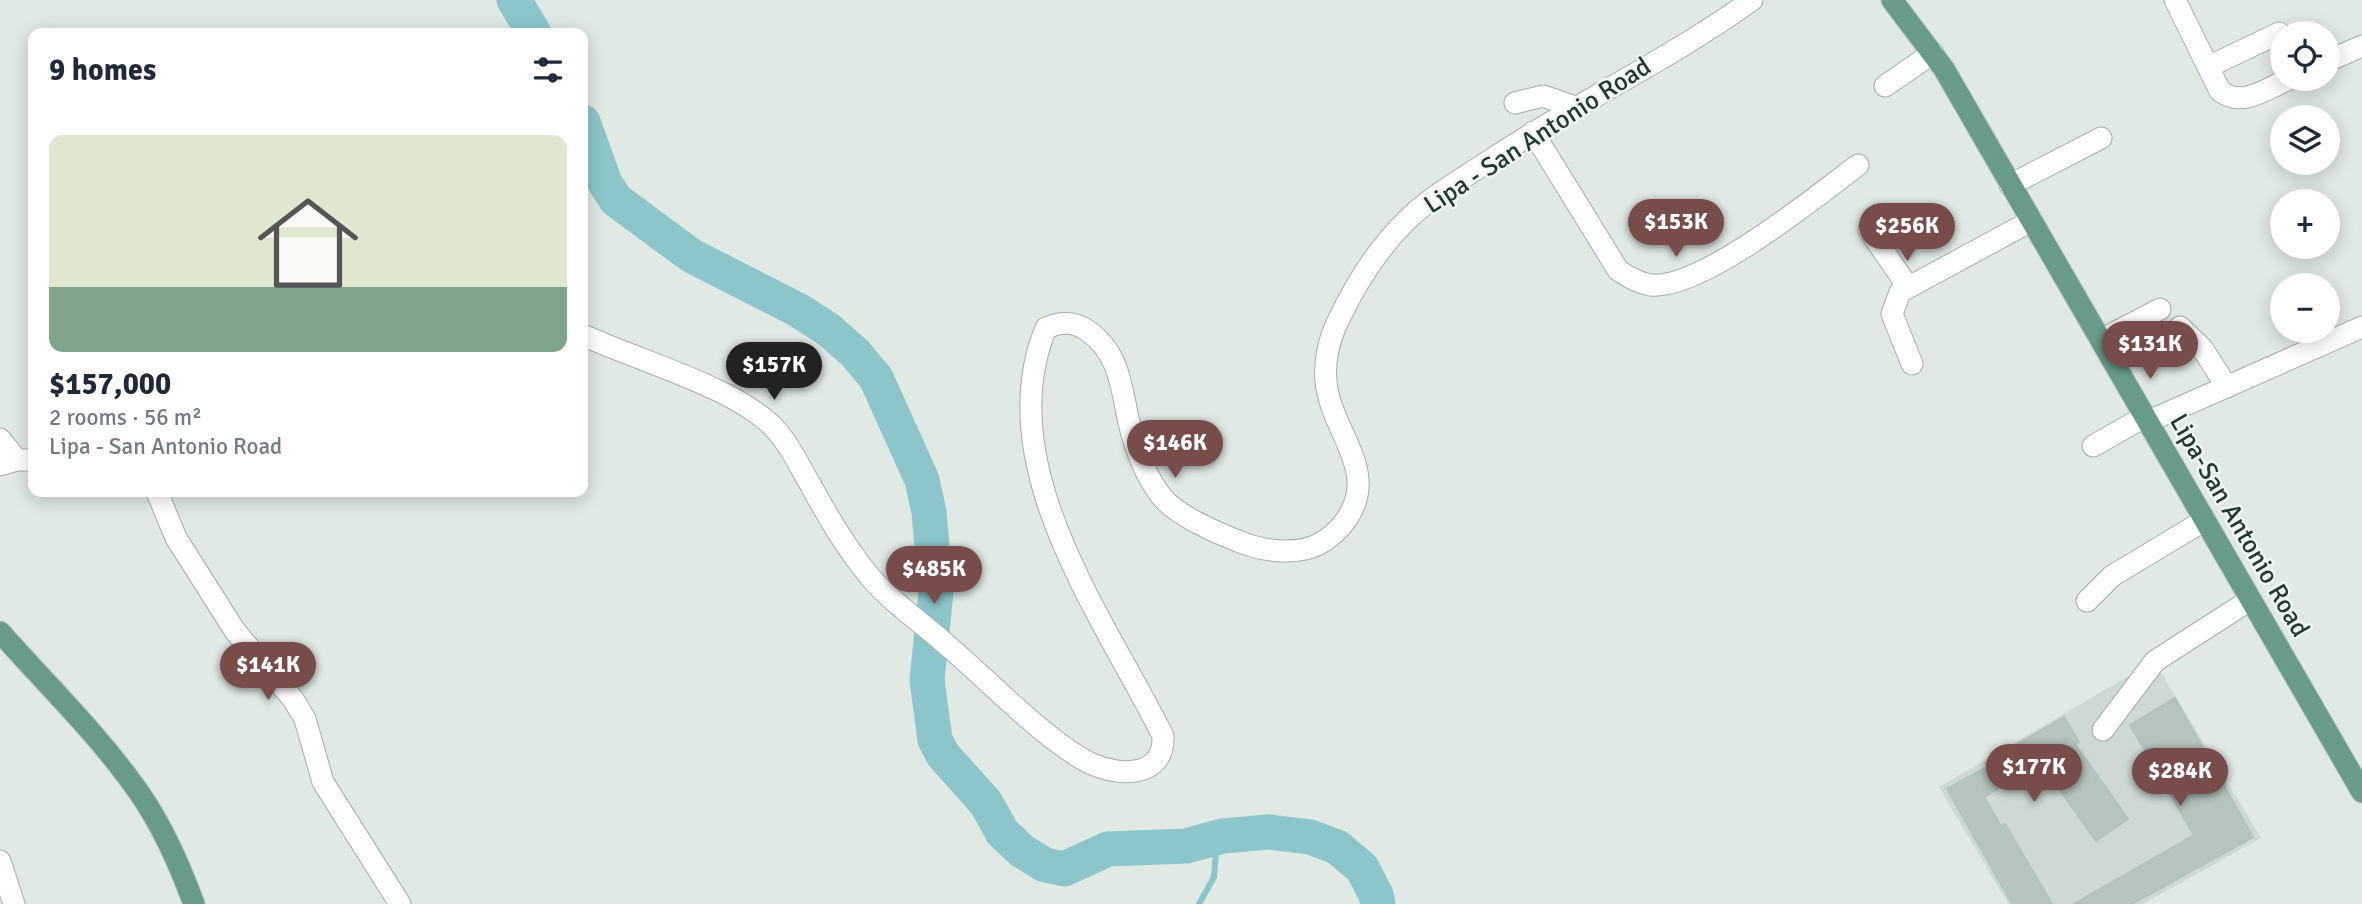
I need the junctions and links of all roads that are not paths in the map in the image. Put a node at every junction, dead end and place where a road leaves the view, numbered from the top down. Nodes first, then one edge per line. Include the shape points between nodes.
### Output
1 (1752, 0) edge
2 (1892, 0) edge
3 (2175, 0) edge
4 (2270, 37) edge
5 (2362, 46) edge
6 (1933, 53) junction
7 (2340, 56) edge
8 (2208, 67) junction
9 (1885, 86) dead end
10 (2270, 87) edge
11 (1516, 103) dead end
12 (1576, 107) junction
13 (1533, 132) junction
14 (2101, 138) dead end
15 (1858, 165) dead end
16 (2010, 186) junction
17 (2031, 221) junction
18 (1869, 230) dead end
19 (1908, 287) junction
20 (2160, 309) dead end
21 (2180, 327) dead end
22 (2362, 327) edge
23 (2340, 330) edge
24 (588, 337) edge
25 (2101, 340) junction
26 (2309, 343) edge
27 (1912, 364) dead end
28 (2227, 387) junction
29 (2148, 418) junction
30 (0, 439) edge
31 (2093, 446) dead end
32 (17, 462) edge
33 (159, 497) edge
34 (2205, 520) junction
35 (2250, 600) junction
36 (2087, 601) dead end
37 (0, 632) edge
38 (2103, 730) dead end
39 (2362, 792) edge
40 (0, 862) edge
41 (14, 904) edge
42 (194, 904) edge
43 (400, 904) edge

1 - 12 street, Lipa - San Antonio Road
2 - 6 main road, Lipa-San Antonio Road
3 - 8 street
4 - 8 street
5 - 7 street
6 - 9 street
6 - 16 main road, Lipa-San Antonio Road
8 - 10 street via 2220,92 2229,99 2241,100
11 - 12 street via 1543,96
12 - 13 street, Lipa - San Antonio Road
13 - 15 street via 1618,270 1653,285 1679,281 1734,254
13 - 24 street, Lipa - San Antonio Road via 1407,219 1370,266 1337,324 1326,382 1356,465 1359,488 1356,506 1341,527 1318,545 1280,551 1248,545 1214,531 1164,500 1134,443 1116,362 1099,338 1077,324 1059,322 1046,328 1033,378 1033,432 1045,497 1071,564 1163,736 1164,750 1154,765 1135,772 1091,764 1051,735 872,580 840,539 776,430 739,403 694,380
14 - 16 street
16 - 17 main road, Lipa-San Antonio Road
17 - 19 street
17 - 25 main road, Lipa-San Antonio Road
18 - 19 street
19 - 27 street via 1894,302 1892,314
20 - 25 street
21 - 28 street via 2202,348
22 - 23 street
25 - 29 main road, Lipa-San Antonio Road
26 - 28 street
28 - 29 street
29 - 31 street
29 - 34 main road, Lipa-San Antonio Road
30 - 32 street
33 - 43 street via 176,538 236,631 305,719 323,782
34 - 35 main road, Lipa-San Antonio Road
34 - 36 street via 2112,576
35 - 38 street via 2155,661
35 - 39 main road, Lipa-San Antonio Road
37 - 42 main road via 140,794 167,839
40 - 41 street

